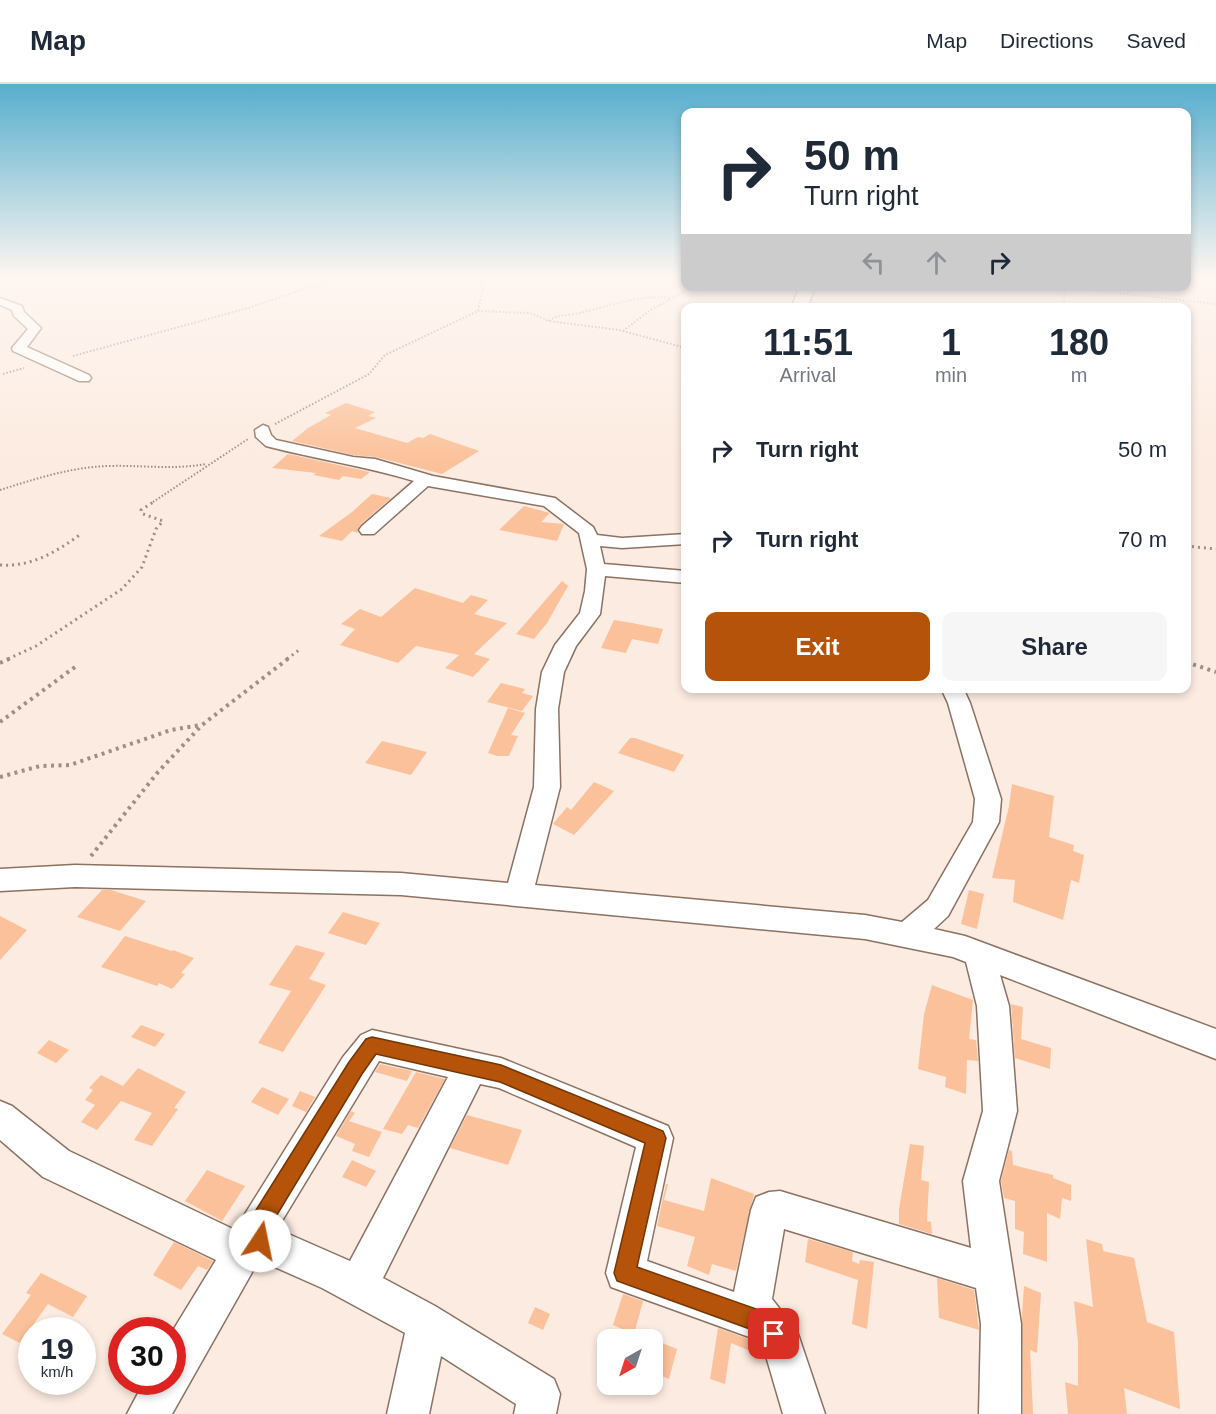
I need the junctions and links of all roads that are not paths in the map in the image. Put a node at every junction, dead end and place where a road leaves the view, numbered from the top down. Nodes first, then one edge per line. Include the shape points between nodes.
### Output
1 (28, 339) edge
2 (84, 378) dead end
3 (263, 430) road end
4 (426, 479) junction
5 (368, 530) dead end
6 (588, 540) junction
7 (681, 540) edge
8 (596, 569) junction
9 (681, 577) edge
10 (954, 693) edge
11 (5, 884) edge
12 (519, 894) junction
13 (906, 936) junction
14 (979, 954) junction
15 (1216, 1044) edge
16 (471, 1067) junction
17 (0, 1118) edge
18 (250, 1240) junction
19 (994, 1274) junction
20 (358, 1286) junction
21 (765, 1323) junction
22 (427, 1324) junction
23 (186, 1348) edge
24 (159, 1395) edge
25 (148, 1414) edge
26 (408, 1414) edge
27 (535, 1414) edge
28 (804, 1414) edge
29 (1000, 1414) edge

1 - 2 street via 18,348
3 - 4 street via 271,443 375,464
4 - 5 street
4 - 6 street via 549,502 587,531
6 - 7 street
6 - 8 street
8 - 9 street
8 - 12 street via 590,614 566,645 553,672 547,709 547,787
10 - 13 street via 988,799 986,822 938,908
11 - 12 street via 75,876 401,884
12 - 13 street via 865,927
13 - 14 street
14 - 15 street
14 - 19 street via 993,1006 1000,1111 981,1181
16 - 18 street via 372,1045
16 - 20 street
16 - 21 street via 501,1073 656,1138 625,1273
17 - 18 street via 56,1164
18 - 20 street
18 - 23 street
19 - 21 street via 780,1209 769,1210 751,1305
19 - 29 street via 1001,1324
20 - 22 street
21 - 28 street via 783,1345
22 - 26 street
22 - 27 street via 540,1394
24 - 25 street

